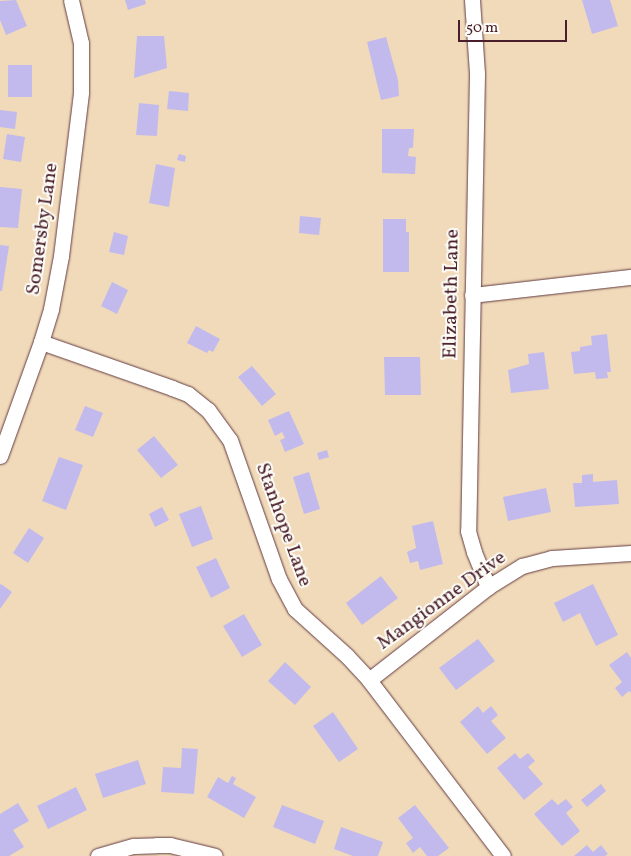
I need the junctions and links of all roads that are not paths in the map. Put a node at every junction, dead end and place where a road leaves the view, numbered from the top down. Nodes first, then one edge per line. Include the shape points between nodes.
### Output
1 (71, 0) edge
2 (472, 0) edge
3 (631, 277) edge
4 (472, 295) junction
5 (41, 342) junction
6 (0, 456) edge
7 (631, 553) edge
8 (488, 587) junction
9 (369, 680) junction
10 (98, 856) edge
11 (215, 856) edge
12 (503, 856) edge

1 - 5 street, Somersby Lane via 81,43 81,92 61,256
2 - 4 street, Elizabeth Lane via 477,74
3 - 4 street
4 - 8 street, Elizabeth Lane via 468,531
5 - 6 street, Somersby Lane
5 - 9 street, Stanhope Lane via 188,394 208,410 230,440 288,598 300,616
7 - 8 street, Mangionne Drive via 532,562
8 - 9 street, Mangionne Drive
9 - 12 street, Stanhope Lane
10 - 11 street via 134,846 157,844

